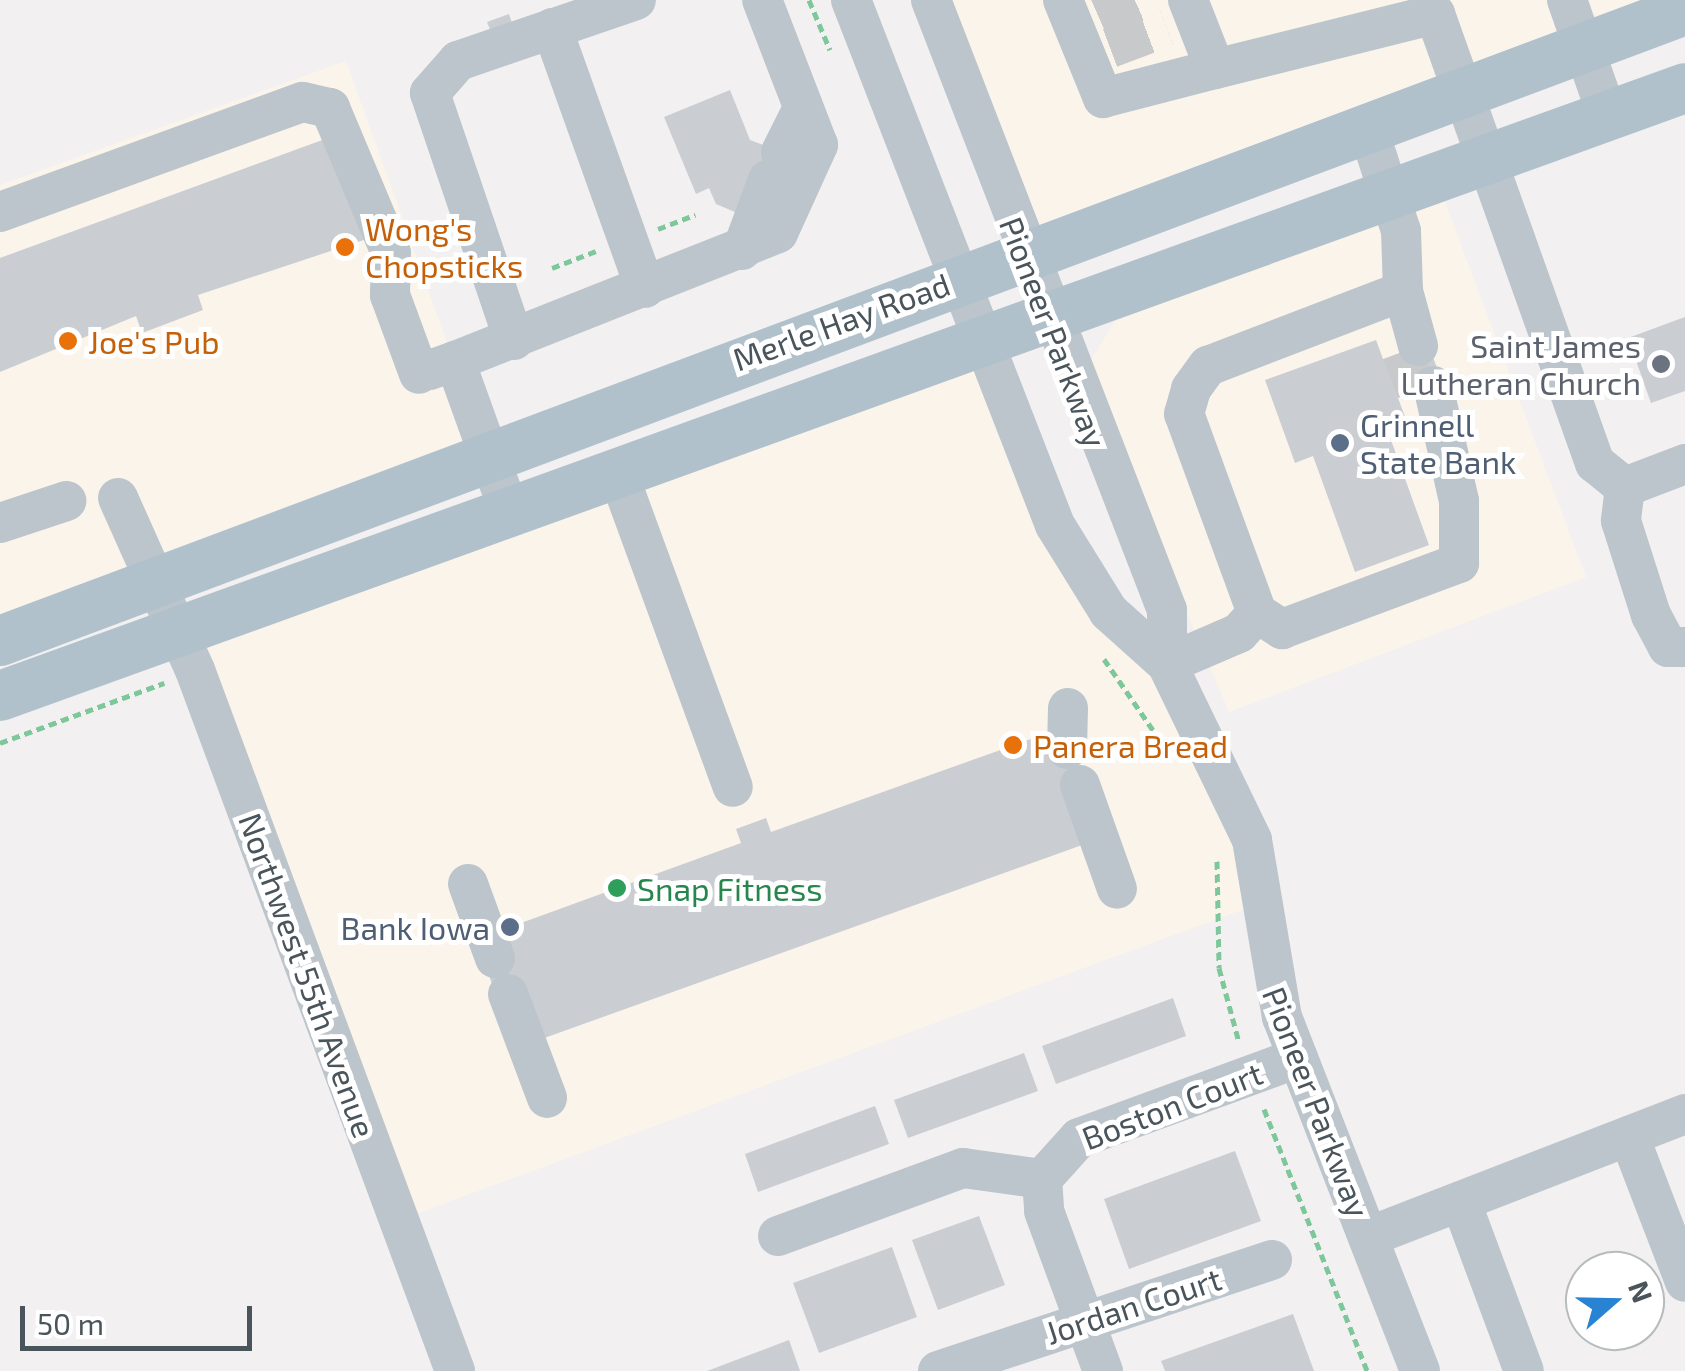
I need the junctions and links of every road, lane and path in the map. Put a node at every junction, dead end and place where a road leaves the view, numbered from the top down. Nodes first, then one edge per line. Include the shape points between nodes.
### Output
1 (636, 0) edge
2 (762, 0) edge
3 (851, 0) edge
4 (932, 0) edge
5 (1568, 0) edge
6 (1439, 5) edge
7 (1683, 9) edge
8 (1183, 14) edge
9 (552, 28) junction
10 (1087, 31) edge
11 (1584, 48) junction
12 (1215, 69) junction
13 (1685, 88) edge
14 (1459, 94) junction
15 (802, 110) junction
16 (1608, 117) junction
17 (1368, 128) junction
18 (1483, 162) junction
19 (1393, 194) junction
20 (0, 212) edge
21 (742, 250) junction
22 (1024, 253) junction
23 (955, 280) junction
24 (644, 288) junction
25 (1394, 298) junction
26 (1048, 320) junction
27 (514, 340) junction
28 (977, 343) junction
29 (1410, 349) tunnel mouth
30 (424, 372) junction
31 (1425, 388) tunnel mouth
32 (486, 452) junction
33 (1685, 464) edge
34 (619, 476) junction
35 (1624, 487) junction
36 (118, 498) dead end
37 (66, 501) dead end
38 (510, 514) junction
39 (0, 524) edge
40 (150, 584) junction
41 (1257, 613) junction
42 (0, 641) edge
43 (1685, 647) edge
44 (186, 651) junction
45 (1101, 655) dead end
46 (1168, 664) junction
47 (0, 696) edge
48 (1068, 708) dead end
49 (0, 743) edge
50 (1169, 754) dead end
51 (733, 787) dead end
52 (1218, 854) dead end
53 (468, 884) dead end
54 (1117, 889) dead end
55 (1298, 1058) junction
56 (1250, 1076) junction
57 (547, 1098) dead end
58 (1685, 1114) edge
59 (1629, 1136) junction
60 (1042, 1179) junction
61 (1461, 1202) junction
62 (778, 1236) dead end
63 (1368, 1238) junction
64 (1272, 1260) dead end
65 (1685, 1282) edge
66 (1086, 1326) junction
67 (455, 1371) edge
68 (938, 1371) edge
69 (1103, 1371) edge
70 (1367, 1371) edge
71 (1420, 1371) edge
72 (1524, 1371) edge

1 - 9 street
2 - 15 street
3 - 23 street, Pioneer Parkway
4 - 22 street, Pioneer Parkway
5 - 11 street
6 - 12 street
6 - 14 street
7 - 11 main road, Merle Hay Road
8 - 12 street
9 - 24 street
9 - 27 street via 458,61 430,93
10 - 12 street via 1102,98 1119,100
11 - 14 main road, Merle Hay Road
11 - 16 street
13 - 16 main road, Merle Hay Road
14 - 17 main road, Merle Hay Road
14 - 18 street
15 - 21 street
15 - 21 street via 818,145 778,233
16 - 18 main road, Merle Hay Road
17 - 19 street
17 - 22 main road, Merle Hay Road
18 - 19 main road, Merle Hay Road
18 - 35 street via 1595,463
19 - 25 street
19 - 26 main road, Merle Hay Road
20 - 30 street via 303,102 340,118 391,252 373,288
21 - 24 street
22 - 23 main road, Merle Hay Road
22 - 26 street, Pioneer Parkway
23 - 28 street, Pioneer Parkway
23 - 32 main road, Merle Hay Road
24 - 27 street
25 - 29 street
25 - 41 street via 1208,366 1191,389 1184,414
26 - 28 main road, Merle Hay Road
26 - 46 street, Pioneer Parkway via 1167,610
27 - 30 street
28 - 34 main road, Merle Hay Road
28 - 46 street, Pioneer Parkway via 1055,525 1110,612
30 - 32 street
31 - 41 street via 1459,501 1459,563 1282,629
32 - 38 street
32 - 40 main road, Merle Hay Road
33 - 35 street
34 - 38 main road, Merle Hay Road
34 - 51 street via 661,632
35 - 43 street via 1620,522 1651,615 1668,646
36 - 40 street, Northwest 55th Avenue
37 - 39 street
38 - 44 main road, Merle Hay Road
40 - 42 main road, Merle Hay Road
40 - 44 street, Northwest 55th Avenue
41 - 46 street via 1239,632
44 - 47 main road, Merle Hay Road
44 - 49 path
44 - 67 street, Northwest 55th Avenue
45 - 50 path
46 - 55 street, Pioneer Parkway via 1252,840 1266,967
48 - 54 street via 1074,767
52 - 56 path via 1219,968
53 - 57 street
55 - 56 street, Boston Court
55 - 63 street, Pioneer Parkway
56 - 60 street, Boston Court via 1079,1138
56 - 70 path
58 - 59 street
59 - 61 street
59 - 65 street
60 - 62 street via 963,1168
60 - 66 street via 1044,1210
61 - 63 street
61 - 72 street
63 - 71 street, Pioneer Parkway
64 - 66 street, Jordan Court
66 - 68 street, Jordan Court
66 - 69 street

